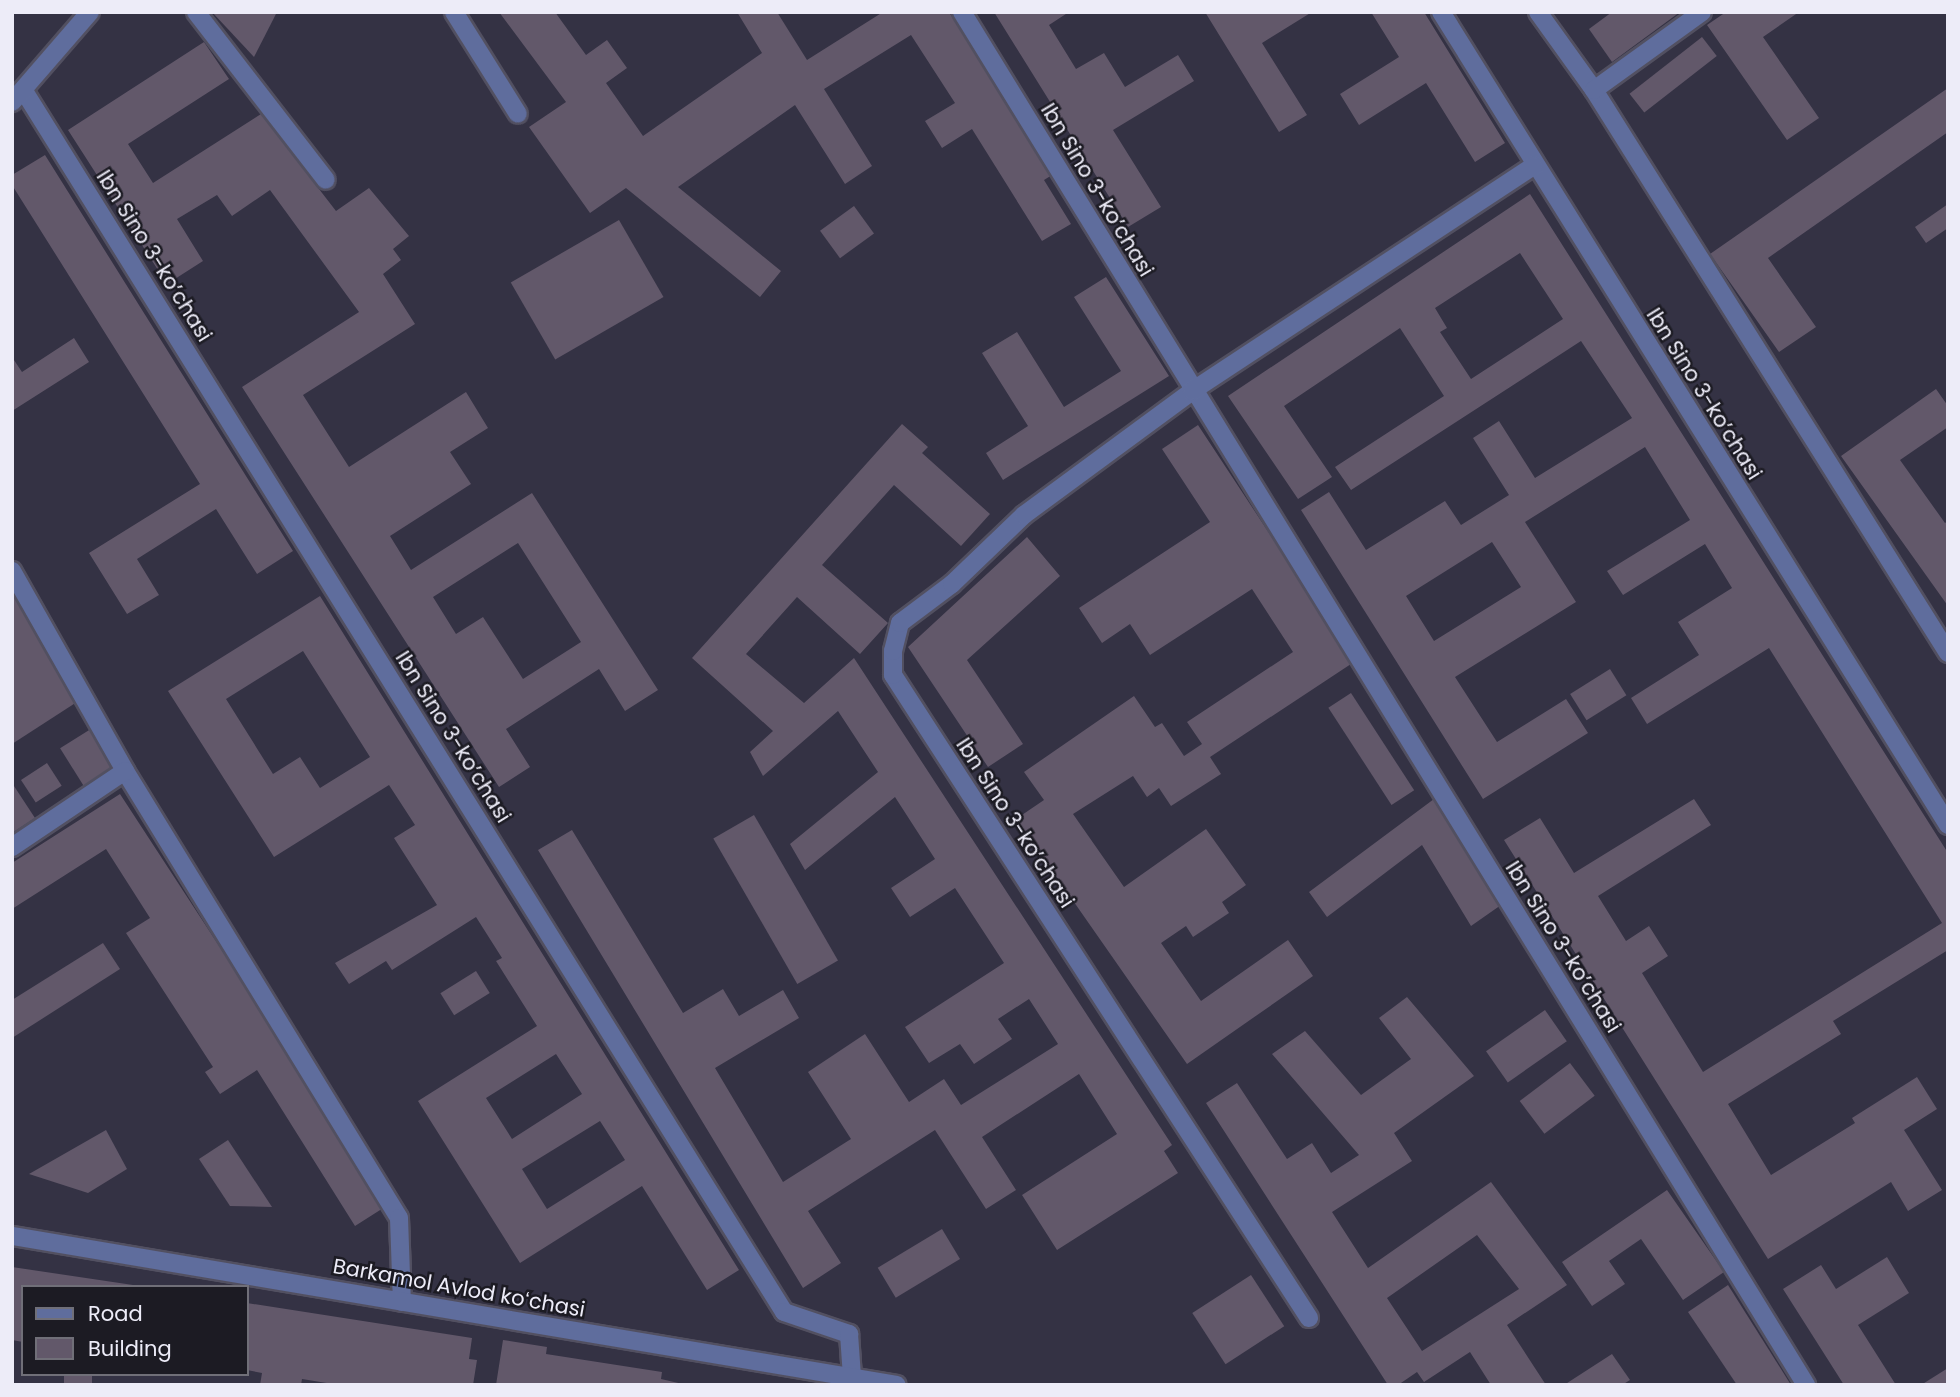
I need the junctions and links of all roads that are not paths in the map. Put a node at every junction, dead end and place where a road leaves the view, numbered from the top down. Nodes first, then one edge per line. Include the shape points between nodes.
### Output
1 (90, 12) edge
2 (196, 12) edge
3 (454, 12) edge
4 (962, 12) edge
5 (1441, 12) edge
6 (1538, 12) edge
7 (1702, 12) edge
8 (1594, 90) junction
9 (18, 97) edge
10 (518, 114) dead end
11 (1533, 166) junction
12 (326, 180) dead end
13 (1192, 391) junction
14 (12, 571) edge
15 (1948, 653) edge
16 (125, 771) junction
17 (1948, 825) edge
18 (12, 847) edge
19 (12, 1236) edge
20 (402, 1302) junction
21 (1308, 1318) dead end
22 (852, 1377) junction
23 (897, 1385) edge
24 (1806, 1385) edge

1 - 9 street
2 - 12 street
3 - 10 street
4 - 13 street, Ibn Sino 3-koʼchasi
5 - 11 street, Ibn Sino 3-koʼchasi
6 - 8 street
7 - 8 street
8 - 15 street
9 - 22 street, Ibn Sino 3-koʼchasi via 784,1311 849,1334
11 - 13 street, Ibn Sino 3-koʼchasi
11 - 17 street, Ibn Sino 3-koʼchasi
13 - 21 street, Ibn Sino 3-koʼchasi via 1024,515 952,584 901,623 892,651 893,675
13 - 24 street, Ibn Sino 3-koʼchasi
14 - 16 street
16 - 18 street
16 - 20 street via 398,1218
19 - 20 street, Barkamol Avlod koʻchasi
20 - 22 street, Barkamol Avlod koʻchasi
22 - 23 street, Barkamol Avlod koʻchasi

